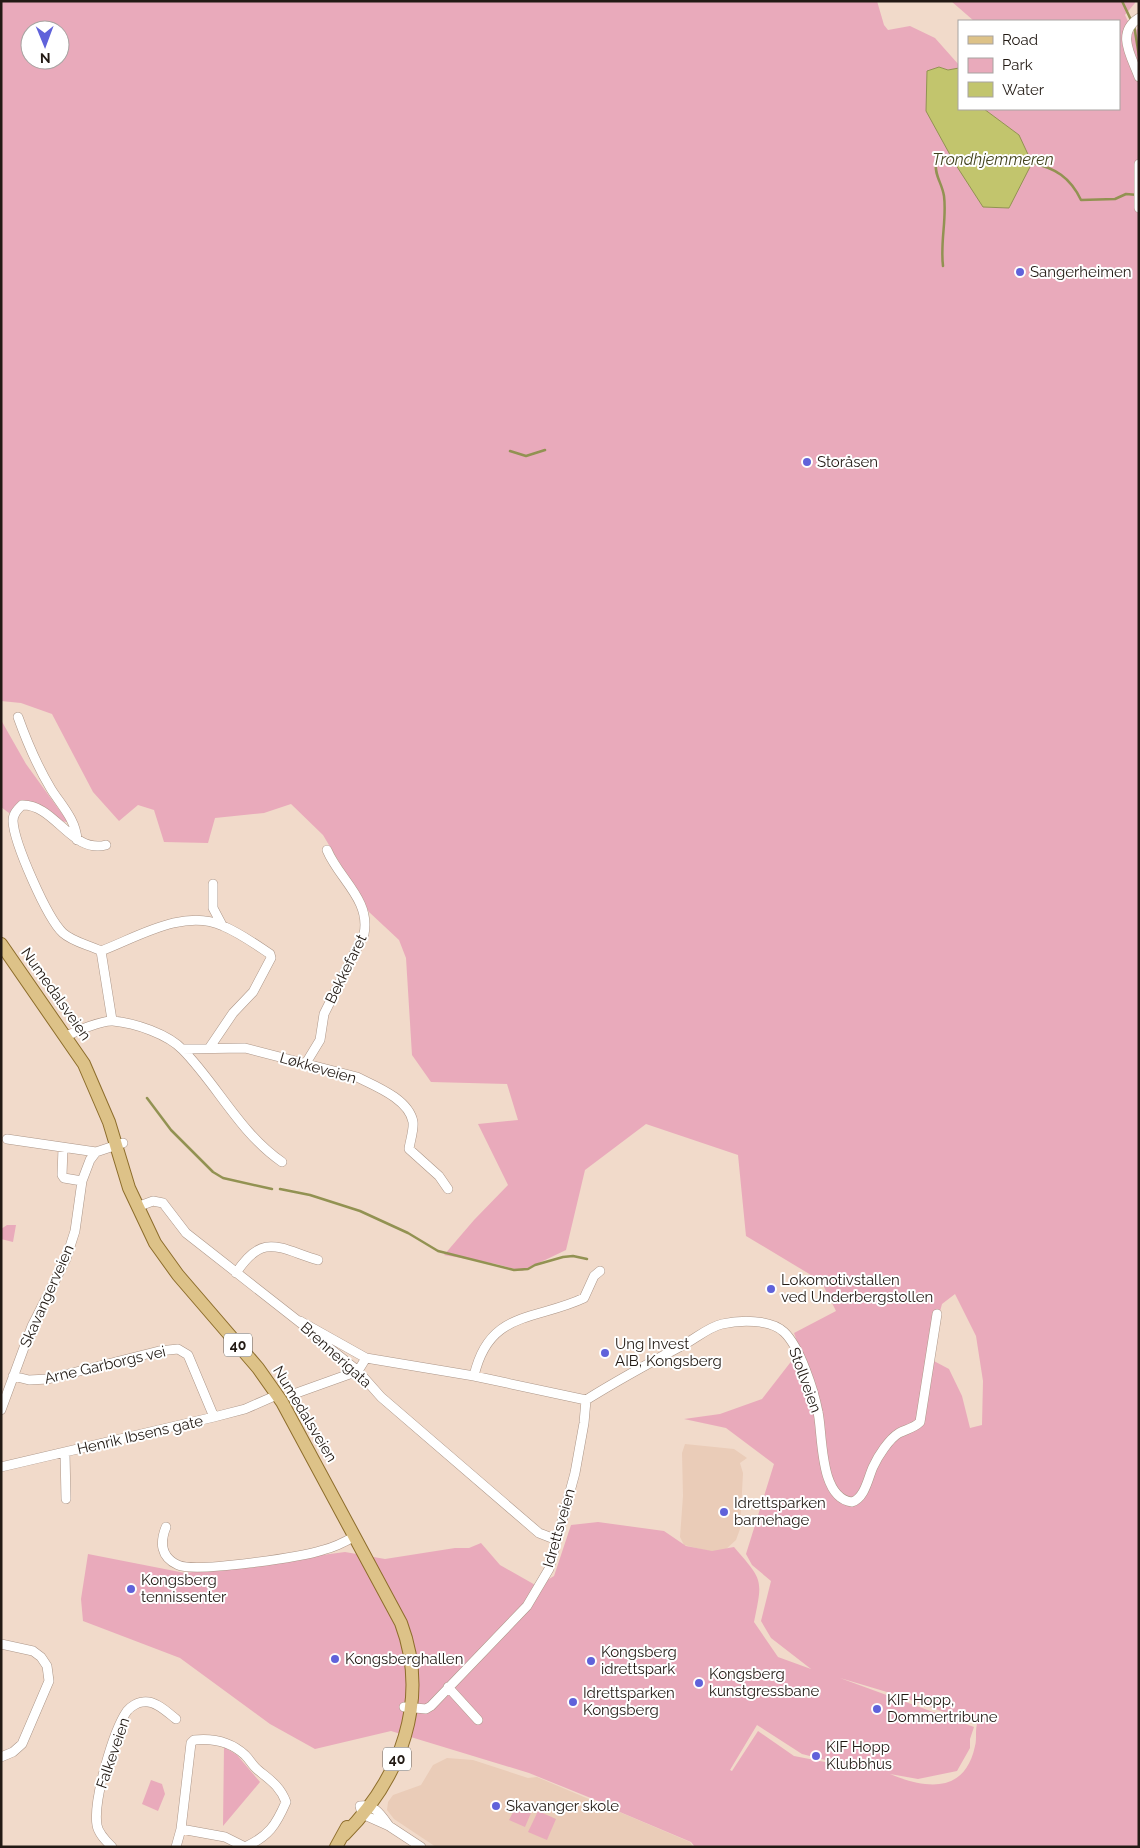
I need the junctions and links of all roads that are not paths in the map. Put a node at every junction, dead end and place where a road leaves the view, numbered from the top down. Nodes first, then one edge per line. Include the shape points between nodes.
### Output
1 (1139, 18) edge
2 (1139, 77) edge
3 (1139, 164) edge
4 (1139, 208) edge
5 (18, 718) dead end
6 (77, 840) junction
7 (106, 845) dead end
8 (327, 850) dead end
9 (213, 884) dead end
10 (226, 927) junction
11 (1, 944) edge
12 (102, 951) junction
13 (112, 1020) junction
14 (66, 1036) junction
15 (210, 1047) junction
16 (182, 1049) junction
17 (306, 1063) junction
18 (7, 1138) dead end
19 (120, 1145) junction
20 (63, 1148) junction
21 (96, 1152) junction
22 (282, 1162) dead end
23 (82, 1182) junction
24 (448, 1189) dead end
25 (140, 1205) junction
26 (318, 1260) dead end
27 (600, 1270) dead end
28 (236, 1273) junction
29 (937, 1314) dead end
30 (300, 1321) junction
31 (366, 1358) junction
32 (358, 1371) junction
33 (13, 1376) junction
34 (474, 1376) junction
35 (277, 1395) junction
36 (291, 1395) dead end
37 (586, 1400) junction
38 (1, 1410) edge
39 (214, 1417) junction
40 (65, 1452) junction
41 (1, 1467) edge
42 (66, 1499) dead end
43 (166, 1526) dead end
44 (355, 1536) junction
45 (556, 1540) junction
46 (1, 1644) edge
47 (448, 1687) junction
48 (408, 1707) junction
49 (176, 1719) dead end
50 (478, 1720) dead end
51 (1, 1757) edge
52 (363, 1808) junction
53 (182, 1829) junction
54 (112, 1847) edge
55 (176, 1847) edge
56 (336, 1847) edge
57 (421, 1847) edge

1 - 2 street via 1128,28 1126,40
3 - 4 street
5 - 6 street via 30,751 77,828
6 - 7 street via 97,847
6 - 12 street via 43,810 32,805 16,810 13,822 23,857 54,920 65,935
8 - 17 street, Bekkefaret via 358,899 367,923 324,1014 320,1040
9 - 10 street via 213,908
10 - 12 street via 205,921 186,921
10 - 15 street via 270,954 271,958 257,987
11 - 14 main road, Numedalsveien / 40
12 - 13 street
13 - 14 street
13 - 16 street via 140,1027
14 - 19 main road, Numedalsveien / 40 via 107,1100
15 - 16 street, Løkkeveien
15 - 17 street, Løkkeveien via 245,1048
16 - 22 street via 245,1129
17 - 24 street, Løkkeveien via 357,1077 391,1096 408,1110 413,1123 409,1149 439,1176
18 - 20 street
19 - 21 street
19 - 25 main road, Numedalsveien / 40 via 125,1178
20 - 21 street
20 - 23 street via 62,1175
21 - 23 street, Skavangerveien
23 - 33 street, Skavangerveien via 75,1231 66,1259 32,1326
25 - 28 street, Brennerigata via 153,1201 163,1203 186,1233
25 - 35 main road, Numedalsveien / 40 via 155,1243
26 - 28 street via 272,1247 260,1247 248,1255
27 - 34 street via 584,1298 554,1310 526,1315 490,1338
28 - 30 street, Brennerigata
29 - 37 street, Stollveien via 920,1422 897,1434 873,1466 861,1496 852,1502 837,1494 831,1484 822,1457 813,1394 789,1339 774,1326 763,1323 721,1324
30 - 31 street
30 - 32 street, Brennerigata
31 - 32 street
31 - 34 street
32 - 36 street
32 - 45 street, Brennerigata via 381,1397 539,1533
33 - 38 street, Skavangerveien
33 - 39 street, Arne Garborgs vei via 48,1380 178,1349 188,1355
34 - 37 street
35 - 39 street, Henrik Ibsens gate via 245,1409
35 - 44 main road, Numedalsveien / 40
37 - 45 street, Idrettsveien via 575,1473
39 - 40 street, Henrik Ibsens gate
40 - 41 street, Henrik Ibsens gate
40 - 42 street
43 - 44 street via 162,1550 178,1565 195,1567 285,1559 322,1551
44 - 48 main road, Numedalsveien / 40 via 386,1596 404,1662
45 - 47 street, Idrettsveien via 549,1568 527,1606
46 - 51 street via 33,1651 41,1657 47,1666 49,1681 22,1744
47 - 48 street, Idrettsveien via 426,1709
47 - 50 street
48 - 52 main road, Numedalsveien / 40 via 393,1749
49 - 54 street, Falkeveien via 152,1703 143,1702 127,1711 106,1767 96,1814 97,1828
52 - 56 main road, Numedalsveien / 40 via 350,1820
52 - 57 street via 378,1811 389,1826
53 - 53 street via 225,1837 245,1847 263,1839 279,1820 286,1802 282,1791 230,1744 194,1740 191,1743
53 - 55 street

